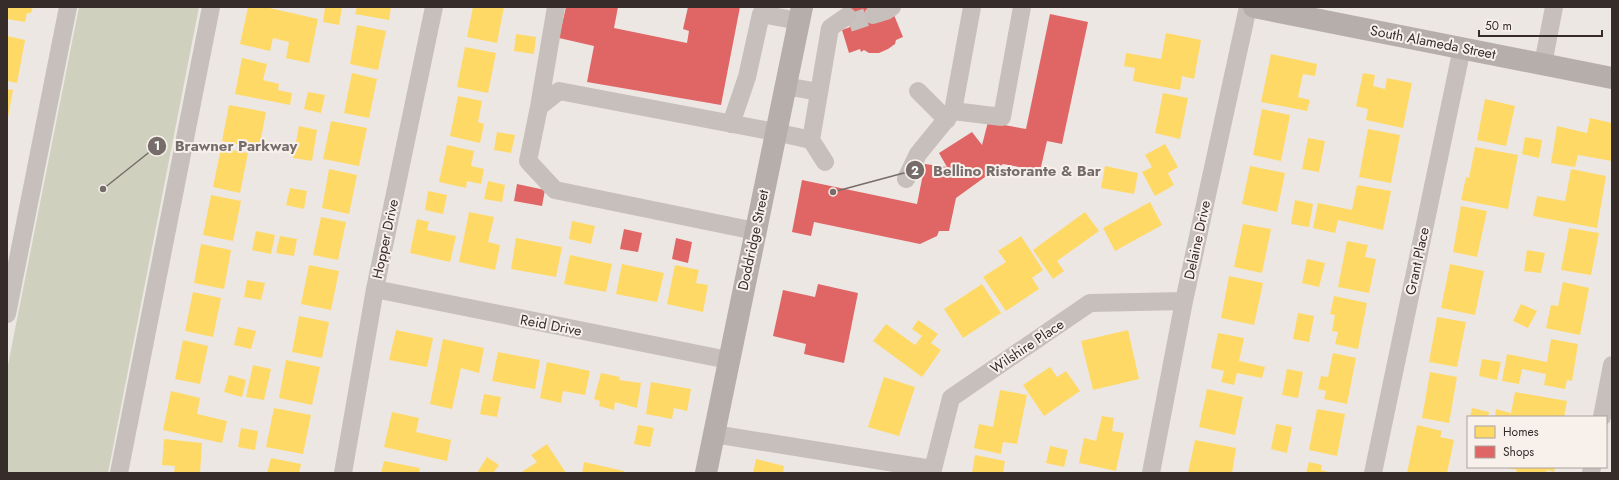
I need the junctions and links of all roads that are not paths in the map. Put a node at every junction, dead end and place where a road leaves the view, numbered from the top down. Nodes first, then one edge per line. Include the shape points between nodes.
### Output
1 (68, 7) edge
2 (211, 7) edge
3 (434, 7) edge
4 (556, 7) edge
5 (892, 7) edge
6 (972, 7) edge
7 (1022, 7) edge
8 (1248, 7) edge
9 (1254, 7) edge
10 (1554, 7) edge
11 (762, 10) edge
12 (1316, 13) edge
13 (800, 14) edge
14 (845, 15) tunnel mouth
15 (873, 15) tunnel mouth
16 (1462, 48) junction
17 (1543, 64) junction
18 (1612, 78) edge
19 (785, 86) junction
20 (918, 91) dead end
21 (819, 92) junction
22 (539, 107) junction
23 (950, 115) junction
24 (731, 124) junction
25 (775, 132) junction
26 (811, 140) junction
27 (825, 162) dead end
28 (906, 179) dead end
29 (755, 231) junction
30 (375, 289) junction
31 (1184, 301) junction
32 (7, 314) edge
33 (728, 360) junction
34 (1612, 365) edge
35 (1602, 416) edge
36 (714, 434) junction
37 (932, 471) edge
38 (119, 473) edge
39 (343, 473) edge
40 (706, 473) edge
41 (1151, 473) edge
42 (1373, 473) edge

1 - 32 street
2 - 38 street
3 - 30 street, Hopper Drive
4 - 22 street
5 - 15 street
6 - 23 street
7 - 23 street via 1002,117
8 - 31 street, Delaine Drive
9 - 12 main road, South Alameda Street
10 - 17 street
11 - 13 street
11 - 24 street via 746,77
12 - 16 main road, South Alameda Street
13 - 19 main road, Doddridge Street
14 - 21 street via 830,28
16 - 17 main road, South Alameda Street
16 - 42 street, Grant Place
17 - 18 main road, South Alameda Street
19 - 21 street
19 - 25 main road, Doddridge Street
20 - 23 street
21 - 26 street
22 - 24 street via 559,91
22 - 29 street via 528,161 555,190
23 - 28 street via 918,154
24 - 25 street
25 - 26 street
25 - 29 main road, Doddridge Street
26 - 27 street
29 - 33 main road, Doddridge Street
30 - 33 street, Reid Drive
30 - 39 street, Hopper Drive
31 - 37 street, Wilshire Place via 1090,303 951,398
31 - 41 street, Delaine Drive
33 - 36 main road, Doddridge Street
34 - 35 street
36 - 37 street
36 - 40 main road, Doddridge Street

